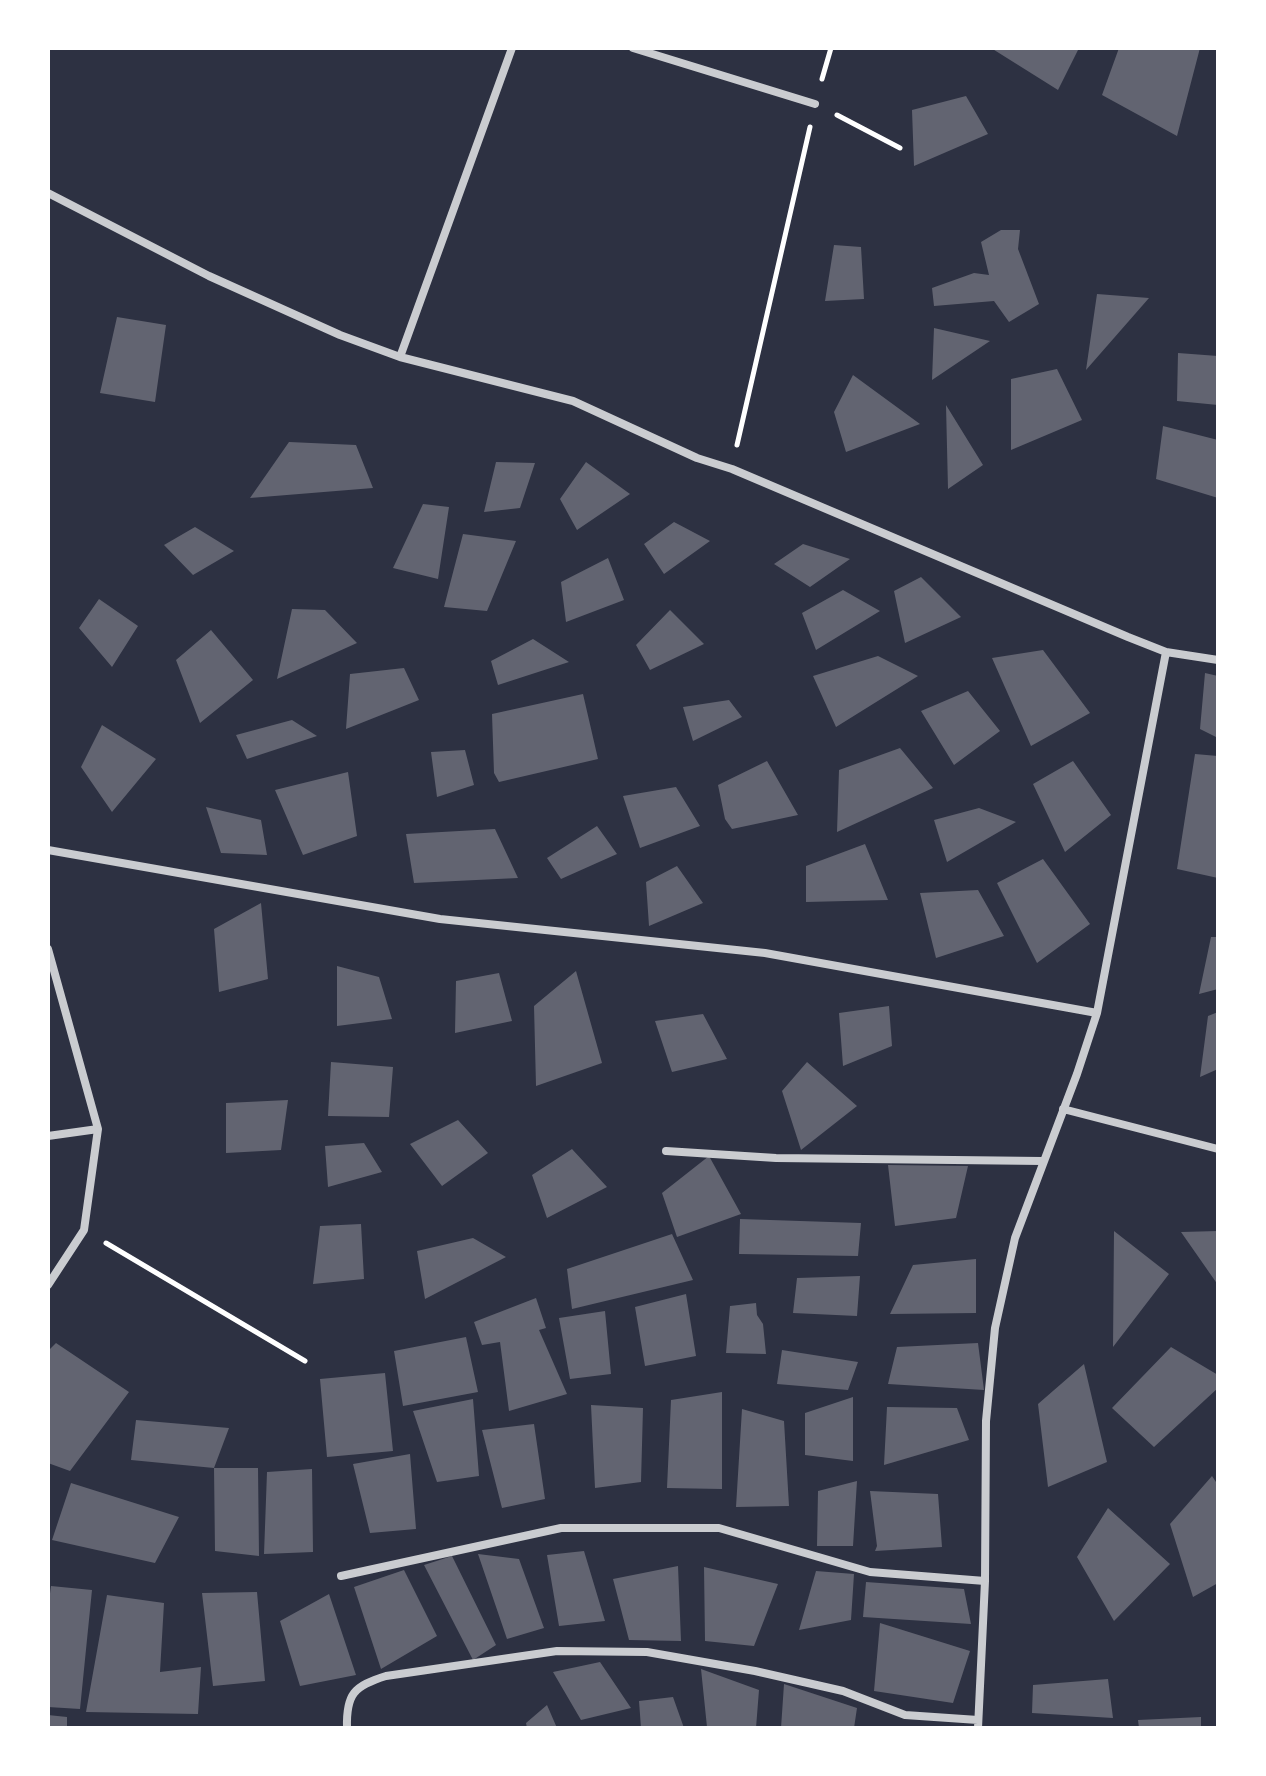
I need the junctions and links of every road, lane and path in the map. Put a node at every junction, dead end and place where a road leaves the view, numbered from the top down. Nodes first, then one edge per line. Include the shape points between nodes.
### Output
1 (512, 48) edge
2 (633, 48) edge
3 (815, 104) junction
4 (900, 148) dead end
5 (48, 193) edge
6 (400, 357) junction
7 (732, 469) junction
8 (1166, 652) junction
9 (1218, 660) edge
10 (48, 850) edge
11 (48, 949) edge
12 (1097, 1013) junction
13 (1063, 1109) junction
14 (98, 1129) junction
15 (48, 1136) edge
16 (1218, 1149) edge
17 (666, 1151) dead end
18 (1042, 1161) junction
19 (84, 1230) junction
20 (48, 1285) edge
21 (305, 1361) dead end
22 (341, 1576) dead end
23 (985, 1581) junction
24 (978, 1724) edge
25 (347, 1728) edge

1 - 6 street
2 - 3 street
3 - 4 path
3 - 7 path
5 - 6 street via 209,276
6 - 7 street via 573,401
7 - 8 street
8 - 9 street
8 - 12 street
10 - 12 street via 440,919 765,953
11 - 14 street
12 - 13 street
13 - 16 street
13 - 18 street
14 - 15 street
14 - 19 street
17 - 18 street via 776,1158
18 - 23 street via 1015,1238 995,1328 986,1421
19 - 20 street
19 - 21 path
22 - 23 street via 561,1528 719,1528 870,1572
23 - 24 street
24 - 25 street via 905,1715 843,1691 647,1652 557,1651 370,1681 348,1702

